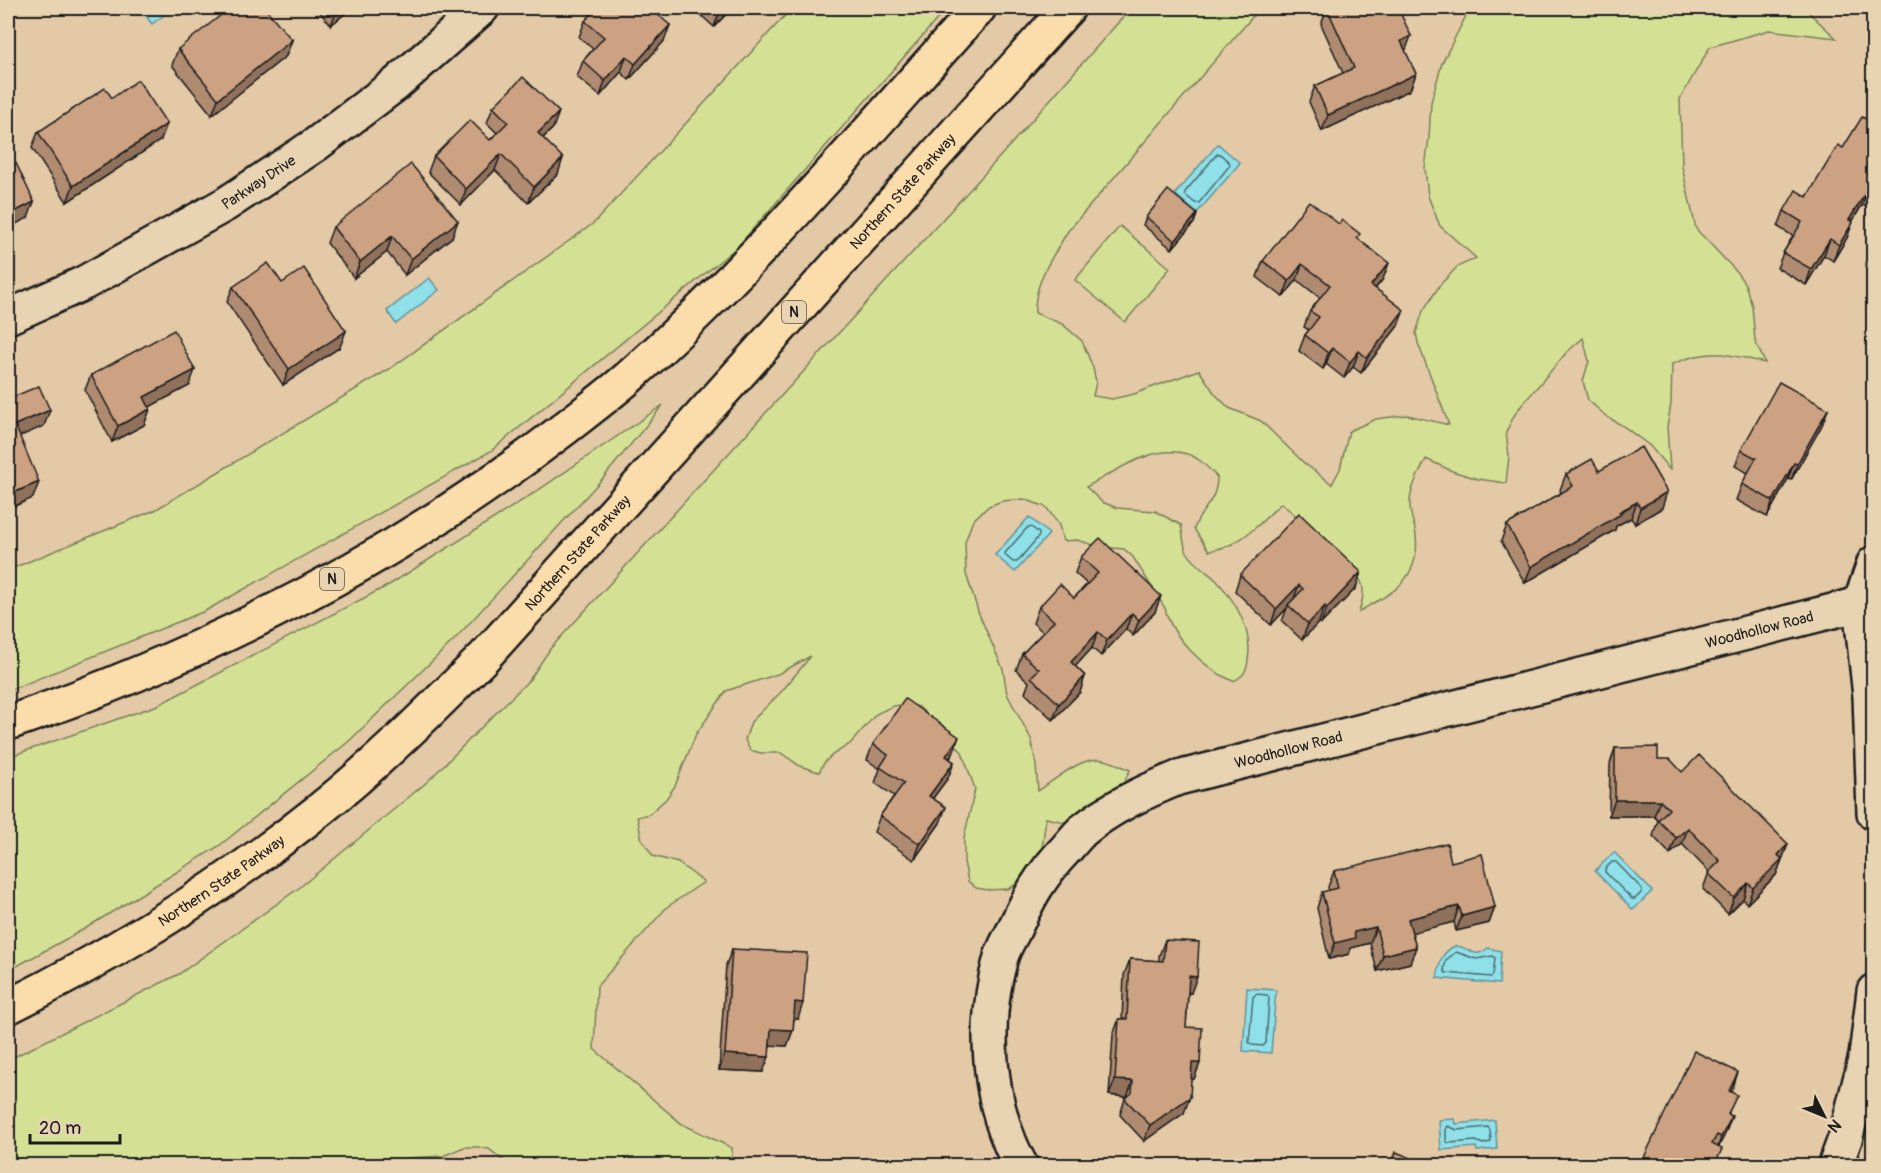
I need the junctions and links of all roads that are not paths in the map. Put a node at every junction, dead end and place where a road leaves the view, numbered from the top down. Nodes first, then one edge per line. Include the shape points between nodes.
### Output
1 (482, 8) edge
2 (979, 8) edge
3 (1068, 8) edge
4 (8, 317) edge
5 (1874, 563) edge
6 (1860, 604) junction
7 (8, 723) edge
8 (1874, 813) edge
9 (1874, 991) edge
10 (8, 1006) edge
11 (1021, 1166) edge
12 (1835, 1166) edge

1 - 4 street, Parkway Drive via 396,84 315,145 226,204 84,283
2 - 7 highway, N via 716,296 625,380 526,458 415,532 300,597 169,660
3 - 10 highway, Northern State Parkway / N via 484,657 405,735 319,810 181,910 87,966
5 - 6 street
6 - 8 street via 1870,696
6 - 11 street, Woodhollow Road via 1178,778 1133,797 1082,831 1029,896 1000,959 991,1007 991,1063 999,1107 1011,1148
9 - 12 street via 1866,1056

